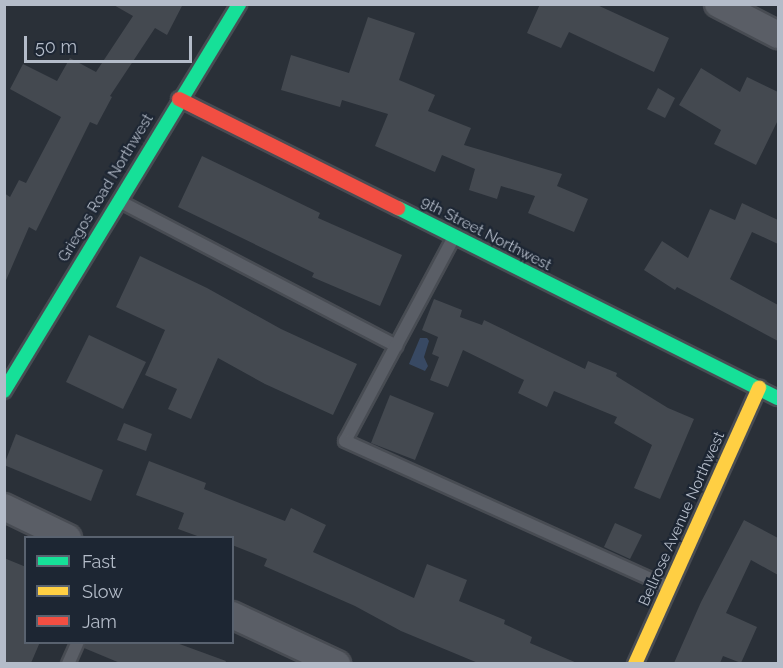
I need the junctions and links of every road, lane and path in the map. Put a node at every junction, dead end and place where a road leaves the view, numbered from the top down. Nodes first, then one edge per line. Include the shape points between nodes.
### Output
1 (238, 4) edge
2 (718, 4) edge
3 (778, 35) edge
4 (178, 99) junction
5 (118, 200) junction
6 (454, 237) junction
7 (396, 346) junction
8 (759, 388) junction
9 (4, 391) edge
10 (778, 398) edge
11 (4, 507) edge
12 (66, 536) edge
13 (669, 587) junction
14 (234, 616) edge
15 (77, 644) edge
16 (68, 663) edge
17 (337, 663) edge
18 (635, 663) edge

1 - 4 street, Griegos Road Northwest
2 - 3 street
4 - 5 street, Griegos Road Northwest
4 - 6 street, 9th Street Northwest
5 - 7 lane
5 - 9 street, Griegos Road Northwest
6 - 7 lane
6 - 8 street, 9th Street Northwest
7 - 13 lane via 345,441
8 - 10 street, 9th Street Northwest
8 - 13 street, Bellrose Avenue Northwest
11 - 12 street
13 - 18 street, Bellrose Avenue Northwest
14 - 17 street
15 - 16 lane

